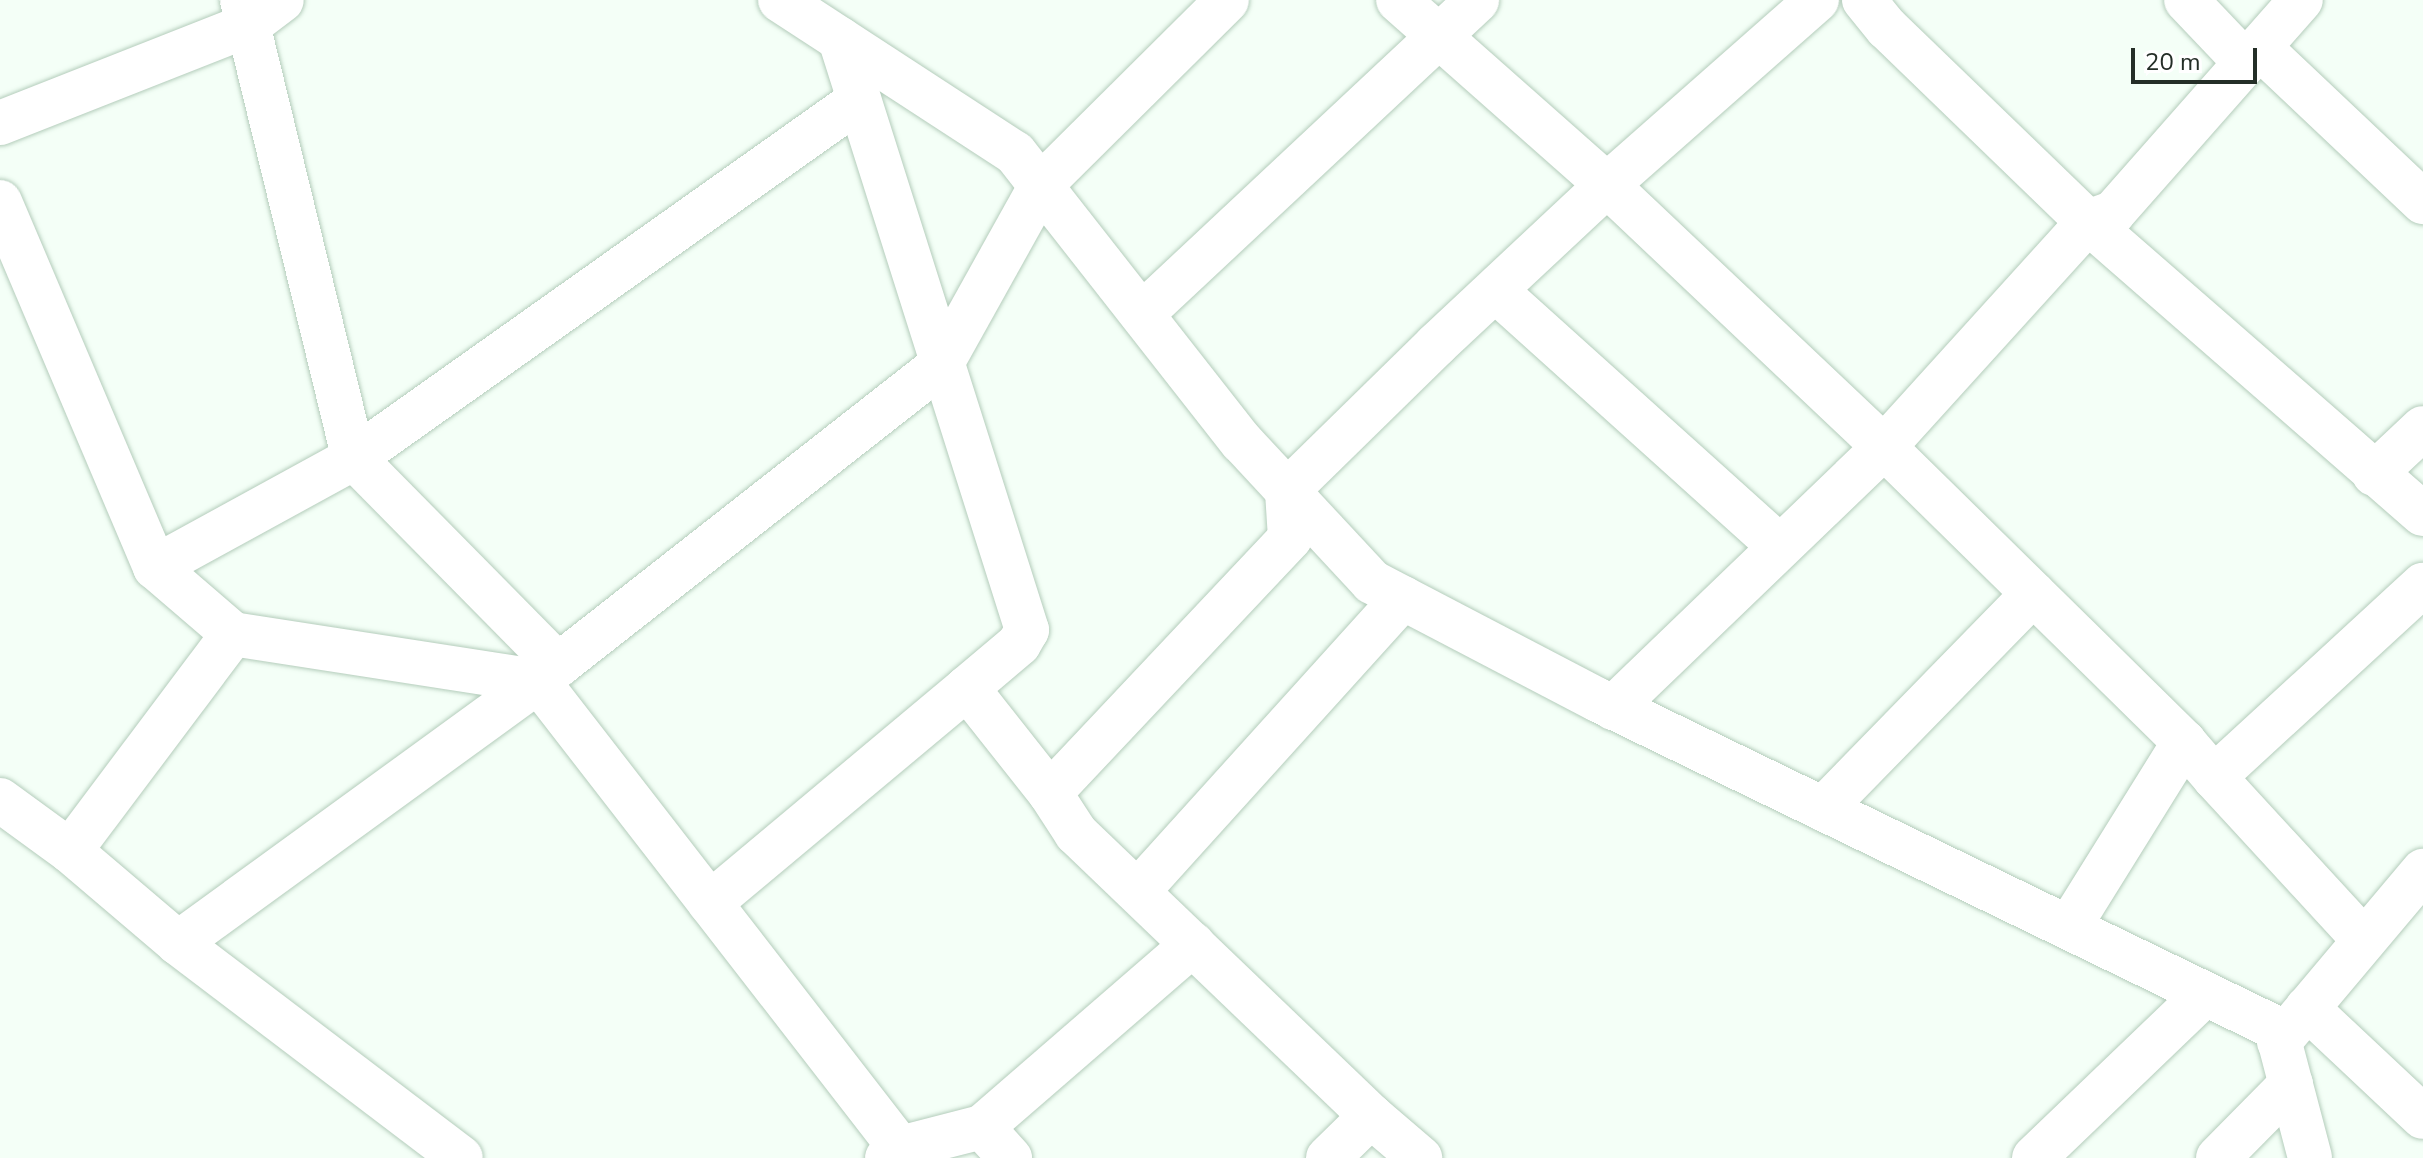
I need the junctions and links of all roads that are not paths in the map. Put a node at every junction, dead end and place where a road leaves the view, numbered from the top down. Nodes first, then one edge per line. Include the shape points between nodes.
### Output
1 (780, 0) edge
2 (1227, 0) edge
3 (1398, 0) edge
4 (1477, 0) edge
5 (1817, 0) edge
6 (1864, 0) edge
7 (2186, 0) edge
8 (2301, 0) edge
9 (257, 8) edge
10 (1440, 38) junction
11 (840, 39) junction
12 (2252, 55) junction
13 (859, 100) junction
14 (0, 123) edge
15 (1041, 185) junction
16 (1607, 185) junction
17 (0, 202) edge
18 (2423, 202) edge
19 (2088, 222) junction
20 (1496, 291) junction
21 (1142, 314) junction
22 (941, 365) junction
23 (2423, 428) edge
24 (1884, 447) junction
25 (354, 458) junction
26 (2374, 474) junction
27 (1287, 491) junction
28 (2423, 514) edge
29 (1780, 547) junction
30 (155, 567) junction
31 (2423, 585) edge
32 (2033, 594) junction
33 (1403, 598) junction
34 (233, 634) junction
35 (548, 673) junction
36 (967, 688) junction
37 (1613, 708) junction
38 (2184, 742) junction
39 (2214, 777) junction
40 (1050, 793) junction
41 (0, 800) edge
42 (1823, 809) junction
43 (70, 851) junction
44 (2423, 871) edge
45 (1138, 891) junction
46 (710, 903) junction
47 (2069, 927) junction
48 (2363, 939) junction
49 (178, 943) junction
50 (1193, 944) junction
51 (2205, 994) junction
52 (2307, 1008) junction
53 (2279, 1042) junction
54 (2291, 1084) junction
55 (1371, 1116) junction
56 (2423, 1117) edge
57 (996, 1142) edge
58 (895, 1155) edge
59 (461, 1158) edge
60 (1328, 1158) edge
61 (1420, 1158) edge
62 (2034, 1158) edge
63 (2218, 1158) edge
64 (2310, 1158) edge

1 - 11 street
2 - 15 street
3 - 10 street
4 - 10 street
5 - 16 street
6 - 19 street
7 - 12 street
8 - 12 street
9 - 14 street
9 - 25 street
10 - 16 street
10 - 21 street
11 - 13 street
11 - 15 street via 1015,153
12 - 18 street
12 - 19 street via 2113,213
13 - 22 street
13 - 25 street
15 - 21 street
15 - 22 street
16 - 20 street
16 - 24 street
17 - 30 street
19 - 24 street
19 - 26 street
20 - 27 street
20 - 29 street
21 - 27 street
22 - 35 street
22 - 36 street via 1027,630 1019,644
23 - 26 street
24 - 29 street
24 - 32 street
25 - 30 street
25 - 35 street
26 - 28 street
27 - 33 street via 1372,582
27 - 40 street via 1290,538
29 - 37 street
30 - 34 street
31 - 39 street
32 - 38 street
32 - 42 street
33 - 37 street
33 - 45 street
34 - 35 street
34 - 43 street
35 - 46 street
35 - 49 street
36 - 40 street
36 - 46 street
37 - 42 street
38 - 39 street
38 - 47 street
39 - 48 street
40 - 45 street via 1076,833
41 - 43 street
42 - 47 street
43 - 49 street
44 - 48 street
45 - 50 street
46 - 58 street
47 - 51 street
48 - 52 street
49 - 59 street
50 - 55 street
50 - 57 street
51 - 53 street via 2276,1028
51 - 62 street
52 - 53 street
52 - 56 street
53 - 54 street
54 - 63 street
54 - 64 street
55 - 60 street
55 - 61 street
57 - 58 street

